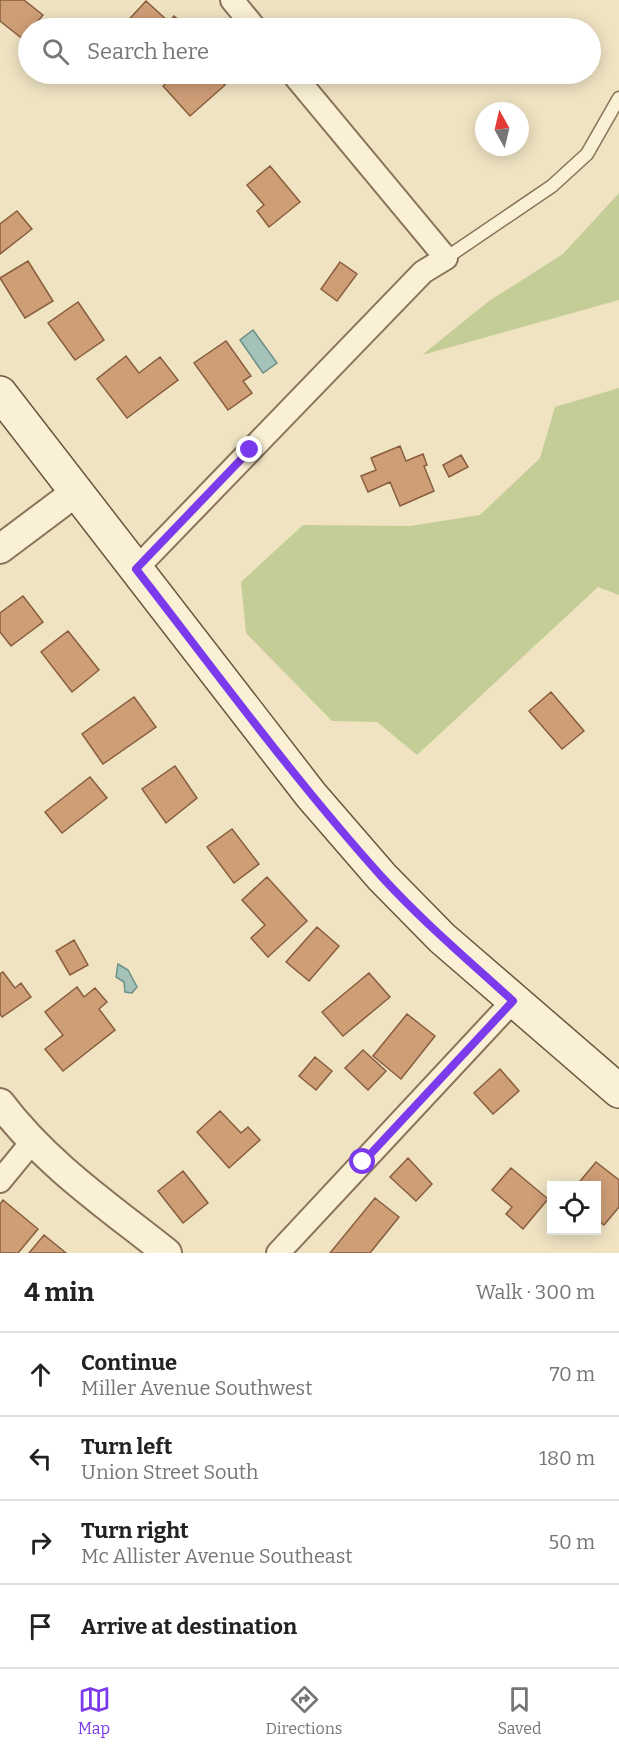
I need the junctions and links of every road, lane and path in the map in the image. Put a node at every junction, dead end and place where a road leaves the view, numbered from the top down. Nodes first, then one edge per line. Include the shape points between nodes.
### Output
1 (232, 0) edge
2 (247, 18) edge
3 (301, 84) edge
4 (619, 98) edge
5 (446, 258) junction
6 (0, 393) edge
7 (76, 492) junction
8 (0, 549) edge
9 (136, 569) junction
10 (513, 1001) junction
11 (619, 1091) edge
12 (0, 1103) edge
13 (32, 1142) junction
14 (0, 1181) edge
15 (167, 1253) edge
16 (278, 1253) edge

1 - 2 street
3 - 5 street
4 - 5 lane via 587,154 543,192
5 - 9 street via 423,272
6 - 7 main road
7 - 8 street
7 - 9 main road
9 - 10 main road via 311,795 366,859 442,938
10 - 11 main road
10 - 16 street
12 - 13 street
13 - 14 street
13 - 15 street

